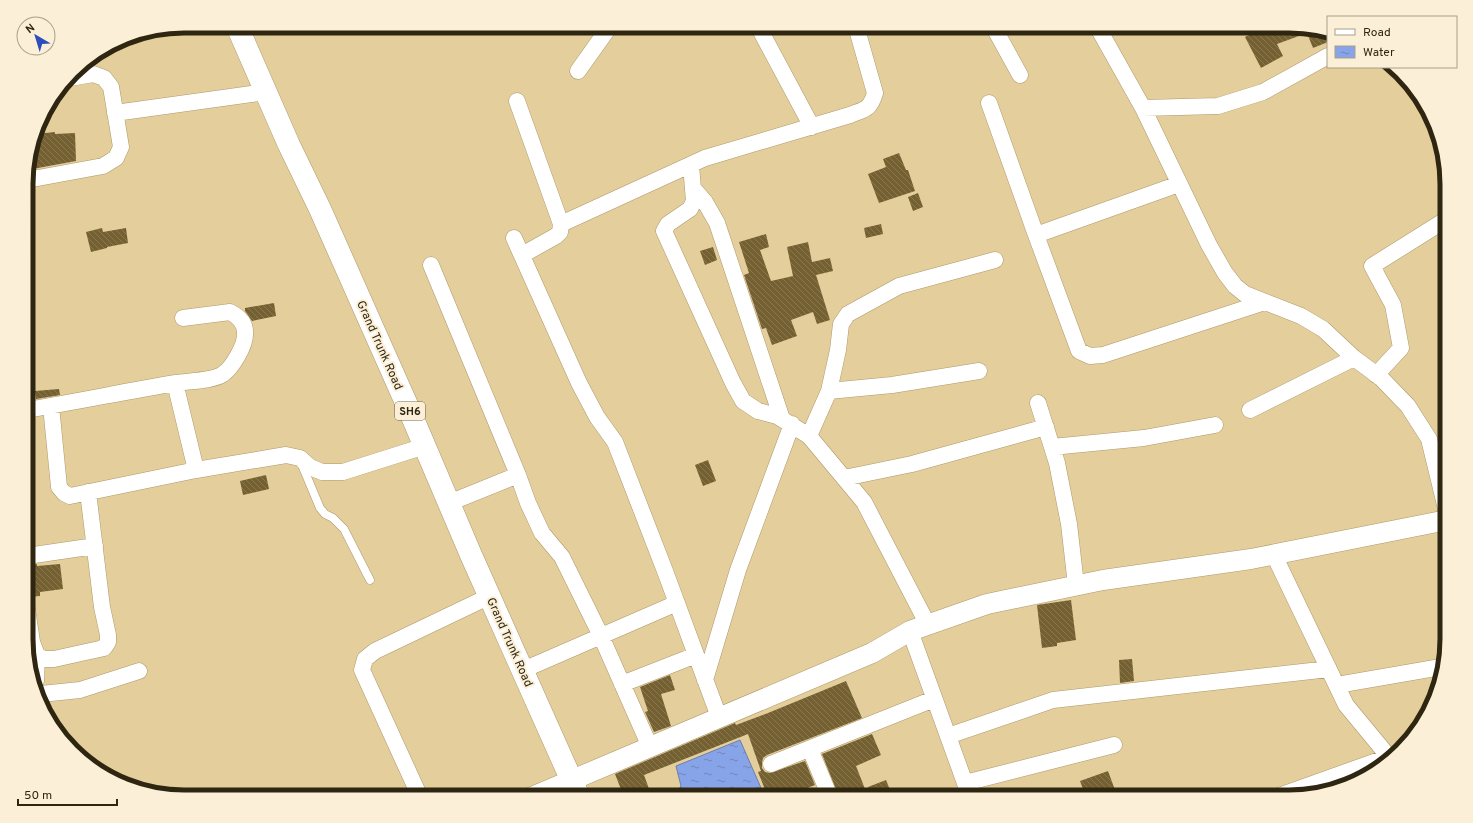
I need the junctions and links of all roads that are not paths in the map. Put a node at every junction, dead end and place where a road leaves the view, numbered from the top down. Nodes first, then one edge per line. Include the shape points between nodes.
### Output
1 (240, 33) edge
2 (605, 33) edge
3 (762, 33) edge
4 (858, 33) edge
5 (997, 33) edge
6 (1101, 33) edge
7 (1327, 57) edge
8 (578, 71) dead end
9 (1020, 75) dead end
10 (77, 77) edge
11 (266, 92) junction
12 (517, 101) dead end
13 (989, 103) dead end
14 (1143, 108) junction
15 (115, 113) junction
16 (812, 127) junction
17 (690, 165) junction
18 (33, 179) edge
19 (1180, 184) junction
20 (693, 188) junction
21 (1440, 223) edge
22 (561, 224) junction
23 (1036, 235) junction
24 (514, 238) dead end
25 (522, 255) junction
26 (995, 260) dead end
27 (431, 265) dead end
28 (1265, 302) junction
29 (183, 318) dead end
30 (1354, 358) junction
31 (979, 371) dead end
32 (1376, 375) junction
33 (175, 383) junction
34 (829, 391) junction
35 (1038, 402) dead end
36 (51, 406) junction
37 (33, 410) edge
38 (1250, 410) dead end
39 (787, 422) junction
40 (1215, 425) dead end
41 (1046, 427) junction
42 (809, 436) junction
43 (425, 446) junction
44 (1052, 447) junction
45 (300, 458) junction
46 (196, 470) junction
47 (518, 475) junction
48 (844, 478) junction
49 (1440, 484) edge
50 (88, 492) junction
51 (449, 503) junction
52 (1440, 521) edge
53 (95, 546) junction
54 (33, 555) edge
55 (1274, 555) junction
56 (370, 580) dead end
57 (1076, 586) junction
58 (490, 596) junction
59 (677, 603) junction
60 (919, 628) junction
61 (601, 636) junction
62 (33, 645) edge
63 (696, 655) junction
64 (37, 656) junction
65 (1329, 669) junction
66 (1437, 669) edge
67 (36, 670) edge
68 (523, 670) junction
69 (139, 671) dead end
70 (705, 680) junction
71 (622, 684) junction
72 (1337, 685) junction
73 (44, 694) edge
74 (934, 699) junction
75 (719, 717) junction
76 (948, 736) junction
77 (1114, 745) dead end
78 (650, 747) junction
79 (810, 749) junction
80 (1386, 754) edge
81 (1379, 760) edge
82 (771, 764) dead end
83 (575, 788) edge
84 (417, 790) edge
85 (827, 790) edge
86 (968, 790) edge
87 (1296, 790) edge

1 - 11 main road, Grand Trunk Road / SH6
2 - 8 street
3 - 16 street
4 - 16 street via 875,93 872,103 850,115
5 - 9 street
6 - 14 street
7 - 14 street via 1263,92 1218,106
10 - 15 street via 93,74 104,78 111,87
11 - 15 street
11 - 43 main road, Grand Trunk Road / SH6
12 - 22 street
13 - 23 street
14 - 19 street
15 - 18 street via 121,147 116,158 103,166
16 - 17 street via 705,158
17 - 20 street
17 - 22 street
19 - 23 street
19 - 28 street via 1209,246 1225,273 1245,294
20 - 39 street via 717,223
20 - 39 street via 694,201 690,209 668,224 664,231 669,244 743,401 758,411 777,416
21 - 32 street via 1372,266 1393,305 1401,348
22 - 25 street via 560,232 556,236
23 - 28 street via 1079,351 1090,356
24 - 25 street
25 - 59 street via 579,383 597,417 615,442
26 - 34 street via 899,286 848,314 841,324
27 - 47 street
28 - 30 street via 1302,316 1323,329
29 - 33 street via 230,312 242,321 246,332 245,343 223,374
30 - 32 street
30 - 38 street
31 - 34 street via 892,385
32 - 49 street via 1408,406 1429,439
33 - 36 street
33 - 46 street
34 - 42 street
35 - 41 street
36 - 37 street
36 - 50 street via 59,487 70,496
39 - 42 street
39 - 70 street
40 - 44 street via 1144,438
41 - 44 street
41 - 48 street via 912,464
42 - 48 street
43 - 45 street via 342,472 322,472 310,468
43 - 51 main road, Grand Trunk Road / SH6
44 - 57 street via 1069,524
45 - 46 street via 286,455
45 - 56 lane via 320,508 344,529
46 - 50 street
47 - 51 street
47 - 61 street via 542,533 562,557
48 - 60 street via 864,502
50 - 53 street
51 - 58 main road, Grand Trunk Road / SH6
52 - 55 street
53 - 54 street
53 - 64 street via 108,642 104,648 54,659 43,660
55 - 57 street
55 - 65 street
57 - 60 street via 987,604
58 - 68 main road, Grand Trunk Road / SH6
58 - 84 street via 375,651 365,659 362,670
59 - 61 street
59 - 63 street
60 - 74 street
60 - 75 street via 872,653
61 - 68 street
61 - 71 street
62 - 64 street
63 - 70 street
63 - 71 street
64 - 67 street
65 - 72 street
65 - 76 street via 1053,700
66 - 72 street
68 - 83 main road, Grand Trunk Road / SH6
69 - 73 street via 80,690
70 - 75 street
71 - 78 street
72 - 80 street via 1346,705
74 - 76 street
74 - 79 street
75 - 78 street
76 - 86 street
77 - 86 street
78 - 83 street
79 - 82 street
79 - 85 street
81 - 87 street

